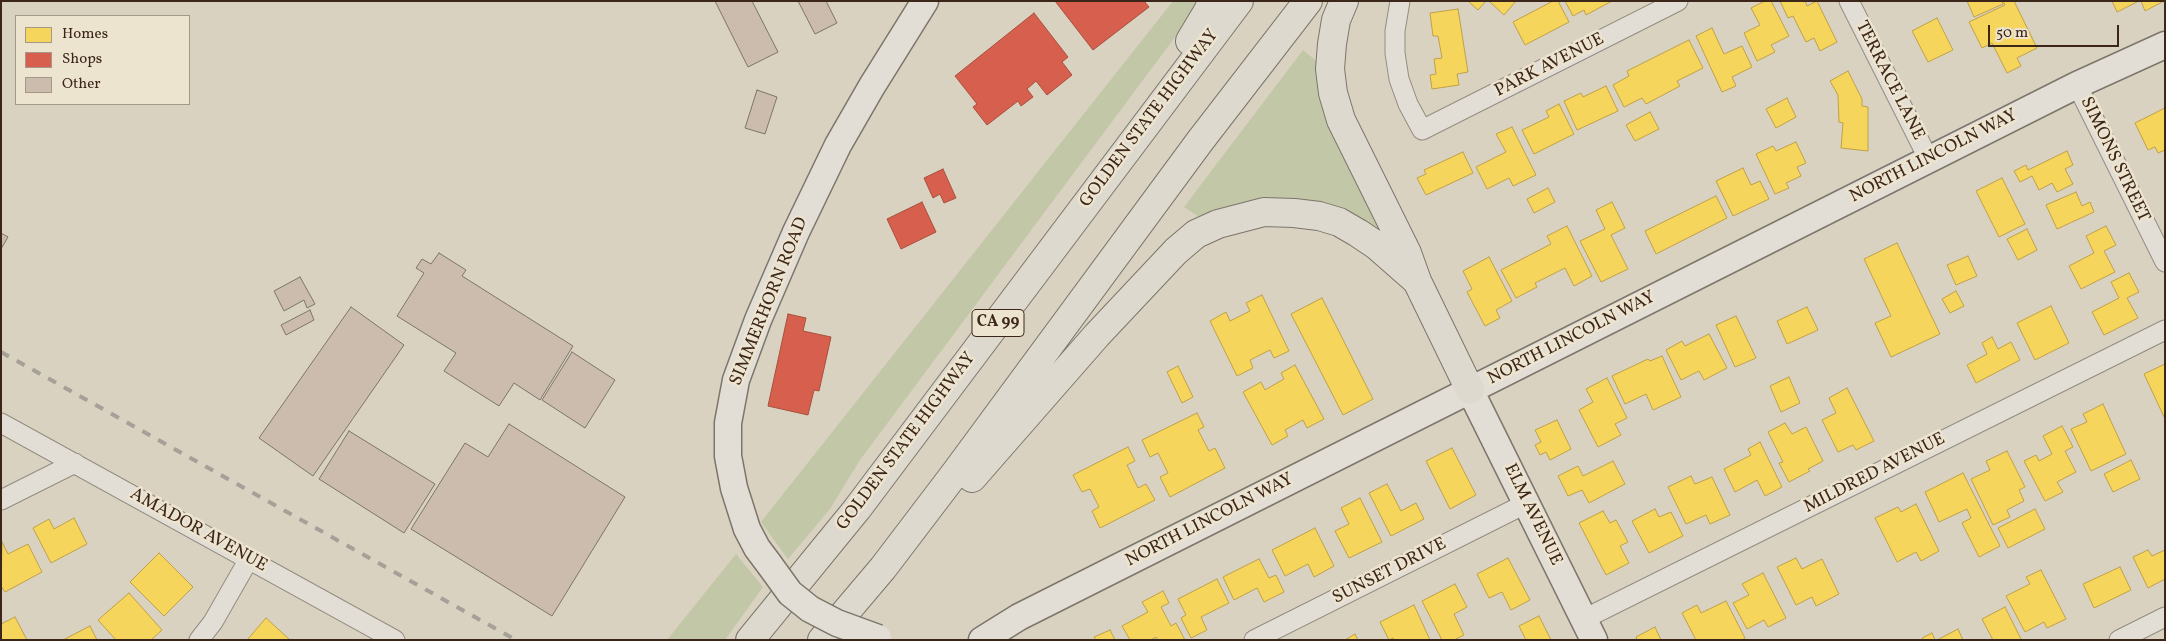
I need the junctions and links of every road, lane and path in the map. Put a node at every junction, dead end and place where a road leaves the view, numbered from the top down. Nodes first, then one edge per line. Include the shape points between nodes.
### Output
1 (926, 1) edge
2 (1212, 1) edge
3 (1239, 1) edge
4 (1308, 1) edge
5 (1344, 1) edge
6 (1400, 1) edge
7 (1678, 1) edge
8 (1850, 1) edge
9 (2165, 45) edge
10 (2077, 85) junction
11 (1929, 160) junction
12 (1115, 165) junction
13 (2165, 262) edge
14 (1416, 281) junction
15 (2165, 330) edge
16 (1470, 390) junction
17 (1, 423) edge
18 (75, 463) junction
19 (1, 500) edge
20 (1527, 504) junction
21 (249, 559) junction
22 (883, 568) junction
23 (2165, 617) edge
24 (1589, 630) edge
25 (880, 639) edge
26 (199, 640) edge
27 (395, 640) edge
28 (750, 640) edge
29 (822, 640) edge
30 (982, 640) edge
31 (1254, 640) edge
32 (2119, 640) edge

1 - 25 main road, SIMMERHORN ROAD, bridge via 838,145 796,232 736,380 728,423 728,456 734,488 747,529 757,548 790,593 810,609 836,623
2 - 12 highway
3 - 12 highway, GOLDEN STATE HIGHWAY / CA 99
4 - 22 highway, CA 99
5 - 14 highway via 1336,20 1332,44 1330,69 1333,93 1341,120 1407,253
6 - 7 street, PARK AVENUE via 1394,53 1408,104 1422,130
8 - 11 street, TERRACE LANE
9 - 10 main road, NORTH LINCOLN WAY
10 - 11 main road, NORTH LINCOLN WAY
10 - 13 street, SIMONS STREET
11 - 16 main road, NORTH LINCOLN WAY
12 - 28 highway, GOLDEN STATE HIGHWAY / CA 99 via 857,509
14 - 16 highway
14 - 22 highway via 1358,233 1339,222 1318,216 1264,212 1218,224 1196,234 1169,258 968,482
15 - 24 street, MILDRED AVENUE
16 - 20 main road, ELM AVENUE
16 - 30 main road, NORTH LINCOLN WAY via 1020,617
17 - 18 street, AMADOR AVENUE
18 - 19 street
18 - 21 street, AMADOR AVENUE
20 - 24 main road, ELM AVENUE
20 - 31 street, SUNSET DRIVE
21 - 26 street
21 - 27 street, AMADOR AVENUE
22 - 29 highway, CA 99
23 - 32 street

